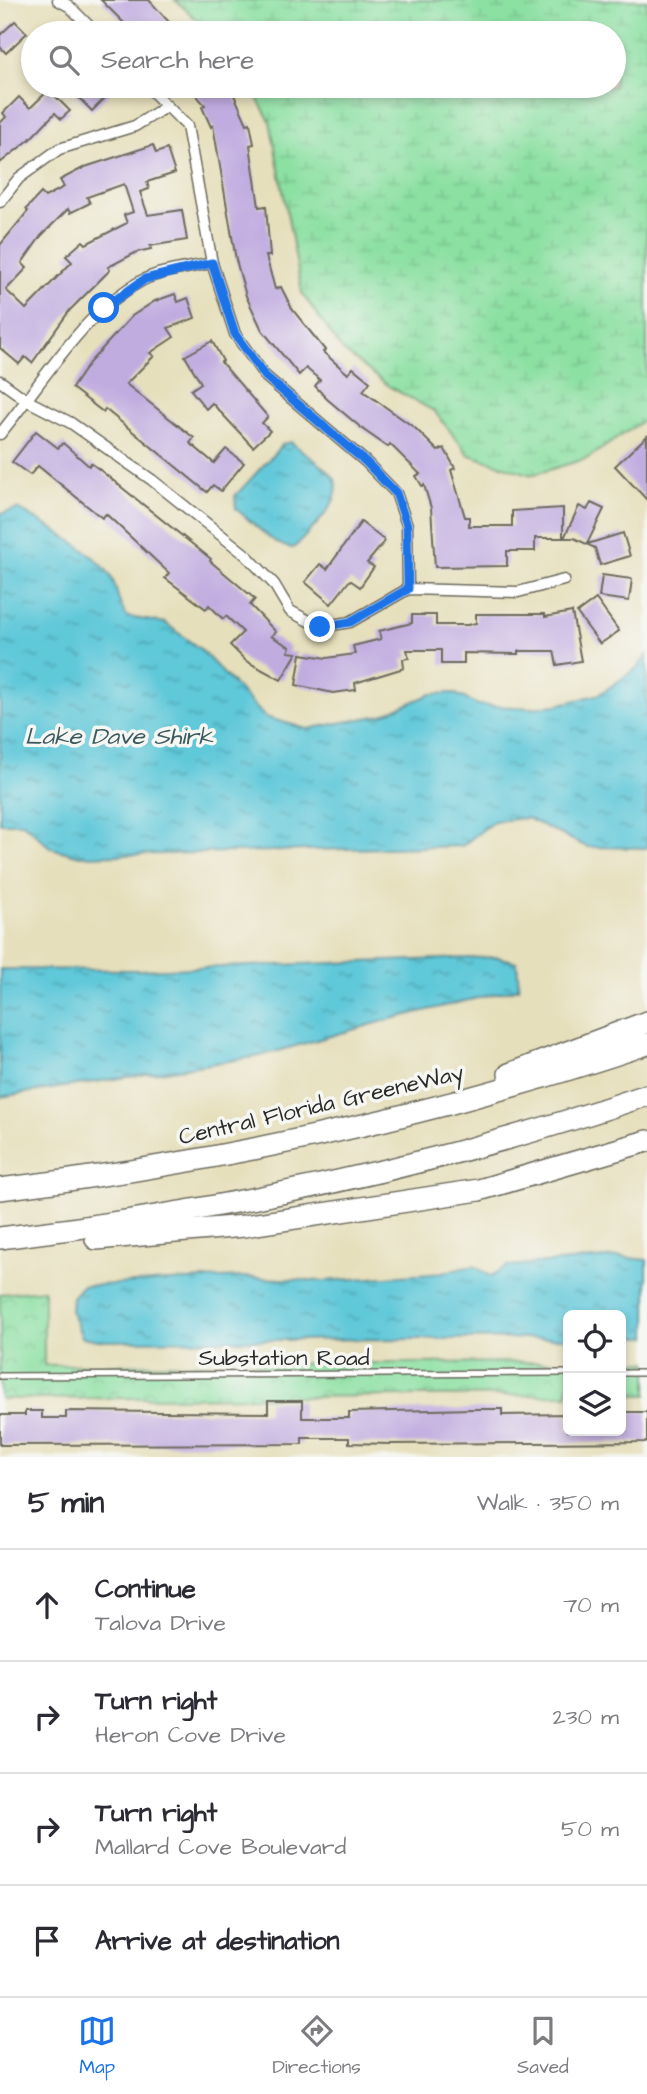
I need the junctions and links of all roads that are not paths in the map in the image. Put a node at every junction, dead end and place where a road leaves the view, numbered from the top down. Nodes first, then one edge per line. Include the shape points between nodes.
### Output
1 (58, 0) edge
2 (84, 21) edge
3 (159, 98) edge
4 (167, 106) junction
5 (0, 201) edge
6 (212, 263) junction
7 (0, 381) edge
8 (28, 401) junction
9 (0, 435) edge
10 (564, 580) dead end
11 (408, 589) junction
12 (647, 1022) edge
13 (647, 1044) edge
14 (647, 1095) edge
15 (647, 1141) edge
16 (239, 1153) junction
17 (0, 1189) edge
18 (0, 1238) edge
19 (0, 1245) edge
20 (563, 1373) edge
21 (626, 1373) edge
22 (647, 1373) edge
23 (0, 1376) edge

1 - 2 street
3 - 4 street
4 - 5 street via 135,126 59,149 19,178
4 - 6 street via 187,126
6 - 8 street via 145,279 104,308
6 - 11 street via 235,334 265,376 396,493 407,525
7 - 8 street
8 - 9 street
8 - 11 street via 71,423 152,480 246,555 274,584 290,611 320,627 350,622
10 - 11 street via 518,592
12 - 16 highway via 485,1082
13 - 16 highway, Central Florida GreeneWay via 425,1110
14 - 18 highway via 501,1140 312,1187 122,1222
15 - 19 highway via 479,1190 244,1226
16 - 17 highway, Central Florida GreeneWay
20 - 23 lane, Substation Road
21 - 22 lane

